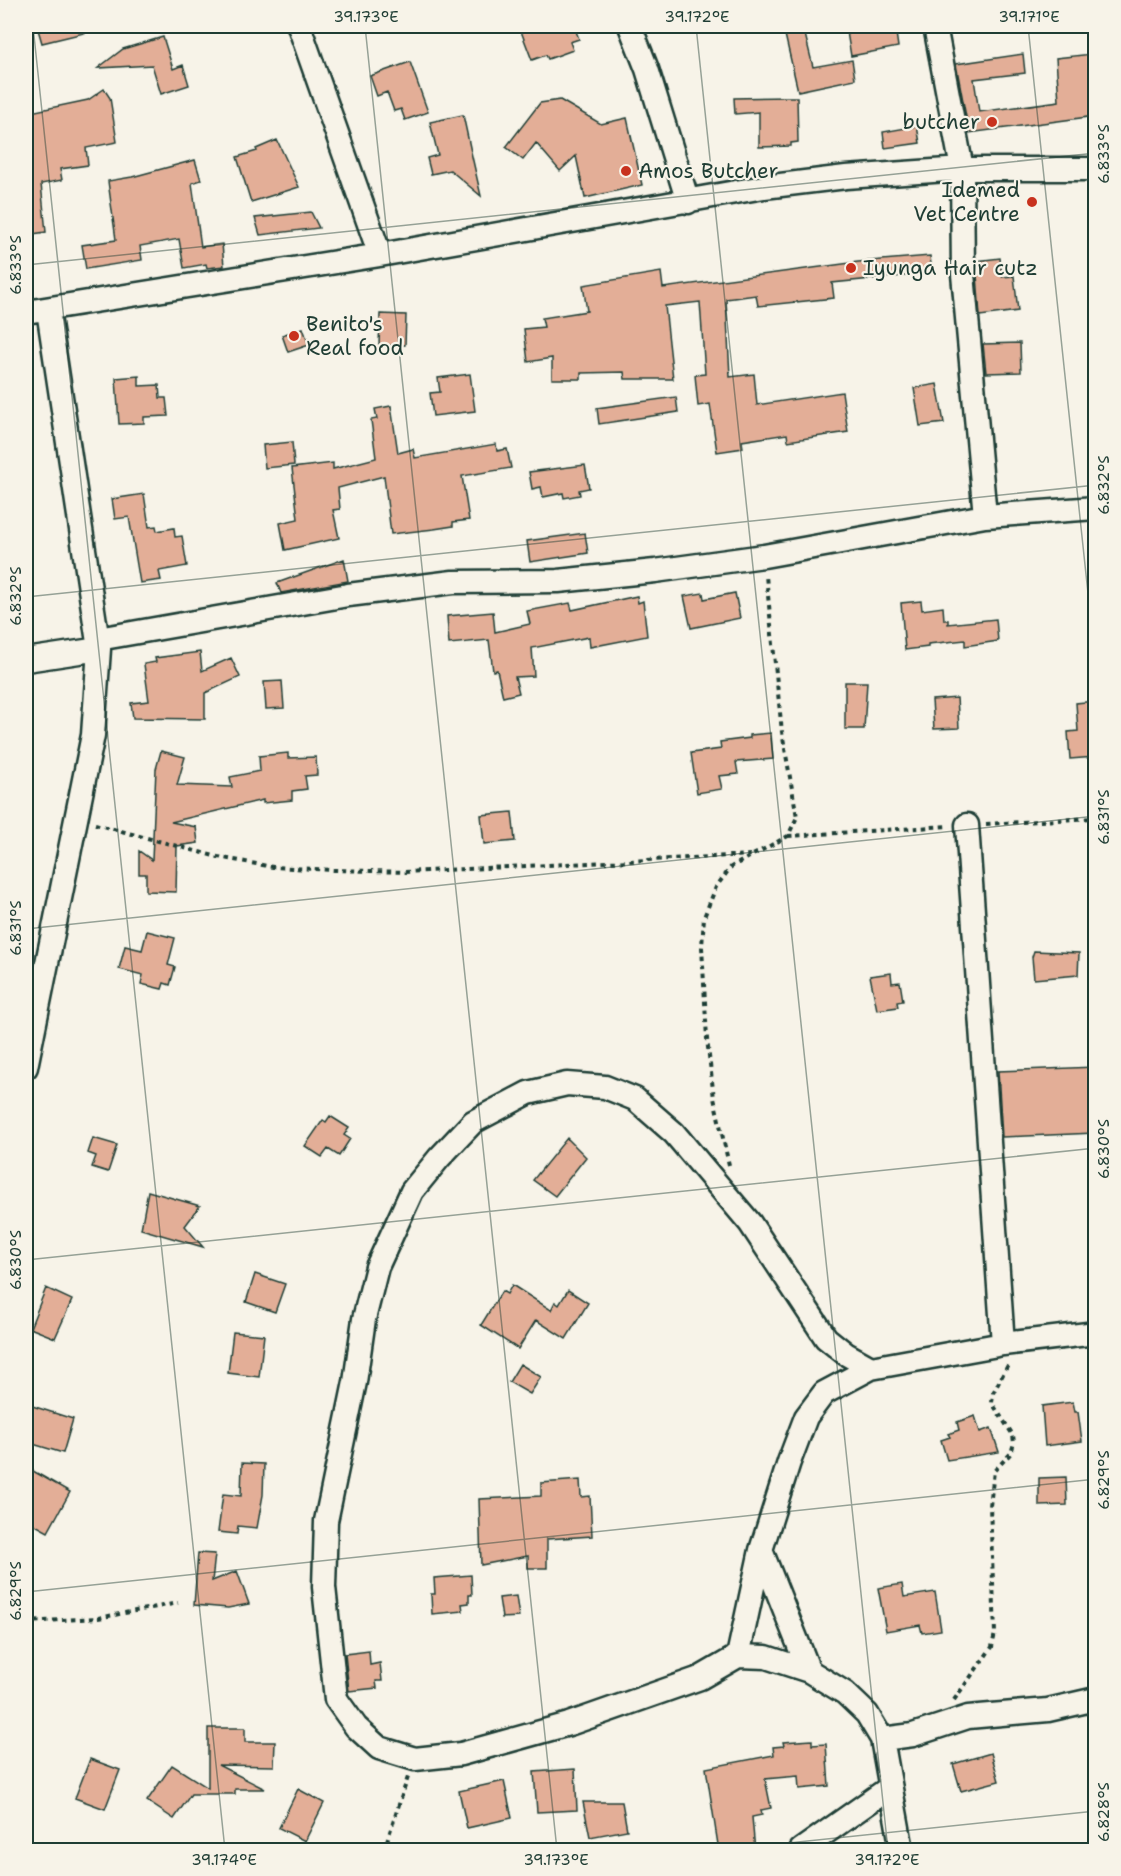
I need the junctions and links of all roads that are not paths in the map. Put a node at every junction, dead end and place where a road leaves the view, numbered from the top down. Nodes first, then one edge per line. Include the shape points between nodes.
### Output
1 (298, 26) edge
2 (630, 26) edge
3 (935, 26) edge
4 (1095, 168) edge
5 (962, 169) junction
6 (688, 202) junction
7 (380, 255) junction
8 (48, 310) junction
9 (26, 312) edge
10 (1095, 508) edge
11 (985, 516) junction
12 (99, 644) junction
13 (26, 660) edge
14 (967, 825) road end
15 (26, 1066) edge
16 (1095, 1333) edge
17 (1013, 1343) junction
18 (871, 1368) junction
19 (761, 1551) junction
20 (738, 1656) junction
21 (809, 1671) junction
22 (1095, 1699) edge
23 (882, 1739) junction
24 (889, 1788) junction
25 (801, 1851) edge
26 (902, 1851) edge

1 - 7 street
2 - 6 street
3 - 5 street
4 - 5 street
5 - 6 street via 846,177
5 - 11 street via 963,274
6 - 7 street
7 - 8 street
8 - 9 street
8 - 12 street
10 - 11 street
11 - 12 street via 764,556 558,581 453,582 348,595
12 - 13 street
12 - 15 street via 93,735
14 - 17 street
16 - 17 street
17 - 18 street
18 - 19 street via 824,1393 806,1418
18 - 20 street via 826,1338 750,1223 674,1133 636,1099 605,1087 567,1084 528,1093 472,1122 412,1191 377,1268 326,1521 324,1587 336,1699 356,1727 378,1748 415,1759 461,1754 569,1724 700,1678
19 - 20 street
19 - 21 street
20 - 21 street via 766,1657
21 - 23 street via 845,1693 867,1714
22 - 23 street via 1048,1710 968,1718 913,1735
23 - 24 street
24 - 25 street
24 - 26 street

